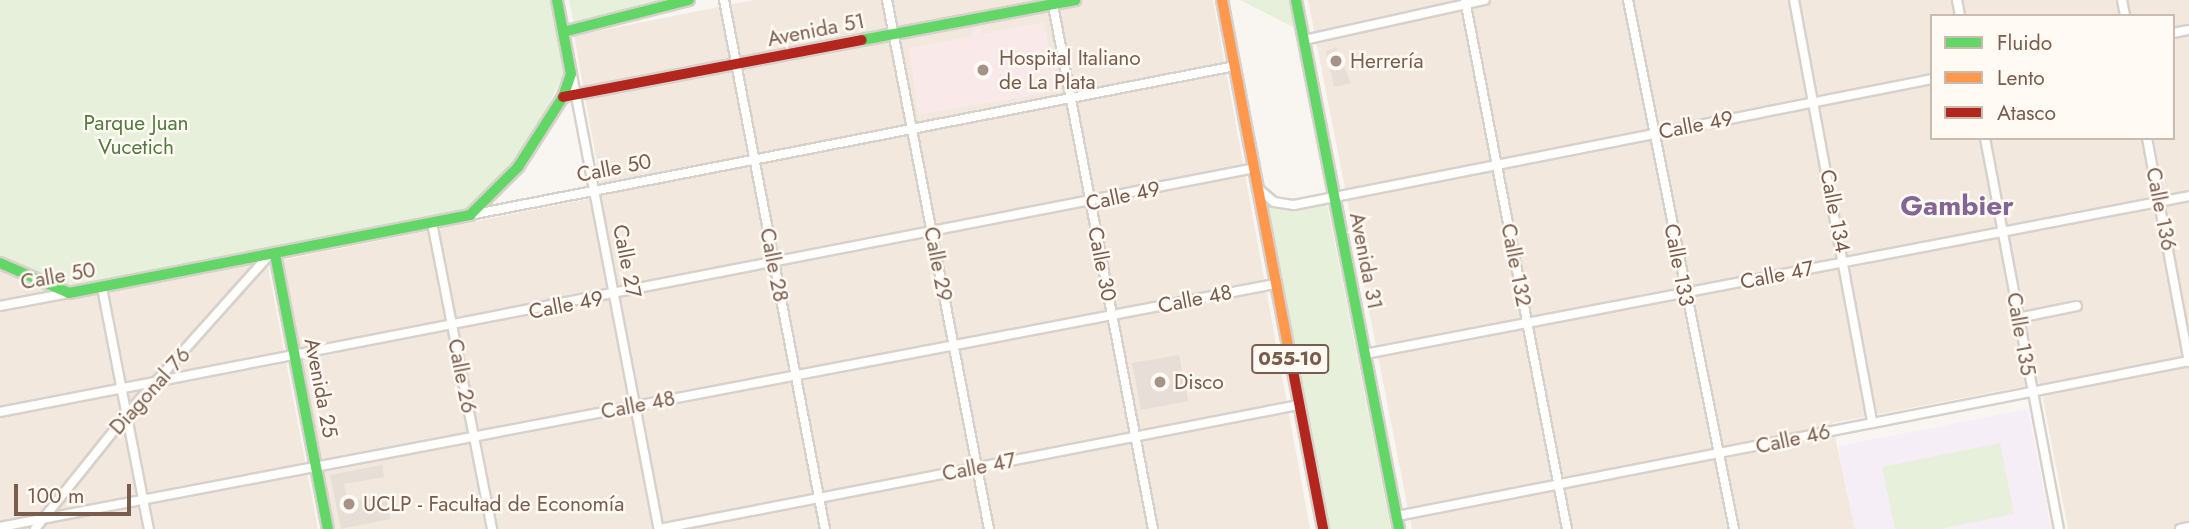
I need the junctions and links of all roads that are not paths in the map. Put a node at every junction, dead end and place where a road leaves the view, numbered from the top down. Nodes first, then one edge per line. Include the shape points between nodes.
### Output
1 (557, 0) edge
2 (689, 0) edge
3 (724, 0) edge
4 (887, 0) edge
5 (1075, 0) edge
6 (1222, 0) edge
7 (1296, 0) edge
8 (1485, 0) edge
9 (1628, 0) edge
10 (1794, 0) edge
11 (1052, 2) edge
12 (1465, 2) edge
13 (563, 32) junction
14 (894, 35) junction
15 (1304, 40) junction
16 (736, 65) junction
17 (1235, 66) junction
18 (572, 77) junction
19 (1930, 79) edge
20 (592, 91) junction
21 (575, 94) junction
22 (563, 97) junction
23 (1068, 99) junction
24 (1814, 102) junction
25 (912, 129) junction
26 (1653, 133) junction
27 (1984, 140) edge
28 (2147, 140) edge
29 (754, 160) junction
30 (1496, 163) junction
31 (1255, 168) junction
32 (1258, 188) junction
33 (594, 192) junction
34 (2189, 196) edge
35 (1334, 197) junction
36 (2159, 202) junction
37 (1091, 204) junction
38 (470, 215) junction
39 (432, 223) junction
40 (2003, 232) junction
41 (932, 234) junction
42 (272, 255) junction
43 (1844, 262) junction
44 (0, 263) edge
45 (774, 265) junction
46 (1275, 284) junction
47 (102, 288) junction
48 (69, 293) junction
49 (1685, 293) junction
50 (614, 296) junction
51 (0, 306) edge
52 (2077, 306) dead end
53 (1112, 315) junction
54 (2018, 318) junction
55 (1527, 323) junction
56 (453, 326) junction
57 (954, 345) junction
58 (1365, 354) junction
59 (292, 357) junction
60 (2189, 362) edge
61 (795, 375) junction
62 (160, 382) junction
63 (122, 389) junction
64 (2032, 391) junction
65 (1299, 405) junction
66 (635, 406) junction
67 (0, 412) edge
68 (127, 414) junction
69 (1872, 422) junction
70 (474, 436) junction
71 (1135, 436) junction
72 (1720, 454) junction
73 (313, 467) junction
74 (977, 467) junction
75 (1558, 483) junction
76 (819, 498) junction
77 (144, 500) junction
78 (1397, 516) junction
79 (43, 519) junction
80 (0, 527) edge
81 (2189, 527) edge
82 (35, 529) edge
83 (149, 529) edge
84 (322, 529) edge
85 (328, 529) edge
86 (492, 529) edge
87 (659, 529) edge
88 (825, 529) edge
89 (989, 529) edge
90 (1153, 529) edge
91 (1323, 529) edge
92 (1399, 529) edge
93 (1567, 529) edge
94 (1734, 529) edge
95 (2059, 529) edge
96 (2180, 529) edge

1 - 13 main road, Calle 27
2 - 13 main road
3 - 16 street, Calle 28
4 - 14 street, Calle 29
5 - 11 main road, Avenida 51
6 - 17 main road, 055-10
7 - 15 main road, Avenida 31
8 - 12 street
9 - 26 street, Calle 133
10 - 24 street, Calle 134
11 - 14 main road, Avenida 51
11 - 23 street, Calle 30
12 - 15 street
12 - 30 street, Calle 132
13 - 18 main road, Calle 27
14 - 16 main road, Avenida 51
14 - 25 street, Calle 29
15 - 35 main road, Avenida 31
16 - 20 main road, Avenida 51
16 - 29 street, Calle 28
17 - 23 street, Calle 50
17 - 31 main road, 055-10
18 - 20 main road
18 - 21 street, Calle 27
18 - 22 main road
19 - 24 street, Calle 49
20 - 21 main road, Avenida 51
21 - 22 main road, Avenida 51
21 - 33 street, Calle 27
22 - 38 main road via 518,167
23 - 25 street, Calle 50
23 - 37 street, Calle 30
24 - 26 street, Calle 49
24 - 43 street, Calle 134
25 - 29 street, Calle 50
25 - 41 street, Calle 29
26 - 30 street, Calle 49
26 - 49 street, Calle 133
27 - 40 street, Calle 135
28 - 36 street, Calle 136
29 - 33 street, Calle 50
29 - 45 street, Calle 28
30 - 35 street, Calle 49
30 - 55 street, Calle 132
31 - 32 main road, 055-10
31 - 37 street, Calle 49
32 - 35 street, Calle 49 via 1275,202 1294,205
32 - 46 main road, 055-10
33 - 38 street, Calle 50
33 - 50 street, Calle 27
34 - 36 street, Calle 47
35 - 58 main road, Avenida 31
36 - 40 street, Calle 47
36 - 60 street, Calle 136
37 - 41 street, Calle 49
37 - 53 street, Calle 30
38 - 39 main road, Calle 50
39 - 42 main road, Calle 50
39 - 56 street, Calle 26
40 - 43 street, Calle 47
40 - 54 street, Calle 135
41 - 45 street, Calle 49
41 - 57 street, Calle 29
42 - 47 main road, Calle 50
42 - 59 main road, Avenida 25
42 - 62 street, Diagonal 76
43 - 49 street, Calle 47
43 - 69 street, Calle 134
44 - 48 main road
45 - 50 street, Calle 49
45 - 61 street, Calle 28
46 - 53 street, Calle 48
46 - 65 main road, 055-10
47 - 48 main road, Calle 50
47 - 63 street
48 - 51 street, Calle 50
49 - 55 street, Calle 47
49 - 72 street, Calle 133
50 - 56 street, Calle 49
50 - 66 street, Calle 27
52 - 54 street
53 - 57 street, Calle 48
53 - 71 street, Calle 30
54 - 64 street, Calle 135
55 - 58 street, Calle 47
55 - 75 street, Calle 132
56 - 59 street, Calle 49
56 - 70 street, Calle 26
57 - 61 street, Calle 48
57 - 74 street, Calle 29
58 - 78 main road, Avenida 31
59 - 62 street, Calle 49
59 - 73 main road, Avenida 25
60 - 64 street, Calle 46
61 - 66 street, Calle 48
61 - 76 street, Calle 28
62 - 63 street, Calle 49
62 - 68 street, Diagonal 76
63 - 67 street, Calle 49
63 - 68 street
64 - 69 street, Calle 46
64 - 95 street, Calle 135
65 - 71 street, Calle 47
65 - 91 main road, 055-10
66 - 70 street, Calle 48
66 - 87 street, Calle 27
68 - 77 street
68 - 79 street, Diagonal 76
69 - 72 street, Calle 46
70 - 73 street, Calle 48
70 - 86 street, Calle 26
71 - 74 street, Calle 47
71 - 90 street, Calle 30
72 - 75 street, Calle 46
72 - 94 street, Calle 133
73 - 77 street, Calle 48
73 - 84 main road, Avenida 25
73 - 85 main road, Avenida 25
74 - 76 street, Calle 47
74 - 89 street, Calle 29
75 - 78 street, Calle 46
75 - 93 street, Calle 132
76 - 87 street, Calle 47
76 - 88 street, Calle 28
77 - 79 street, Calle 48
77 - 83 street
78 - 92 main road, Avenida 31
79 - 80 street, Calle 48
79 - 82 street, Diagonal 76
81 - 96 street

